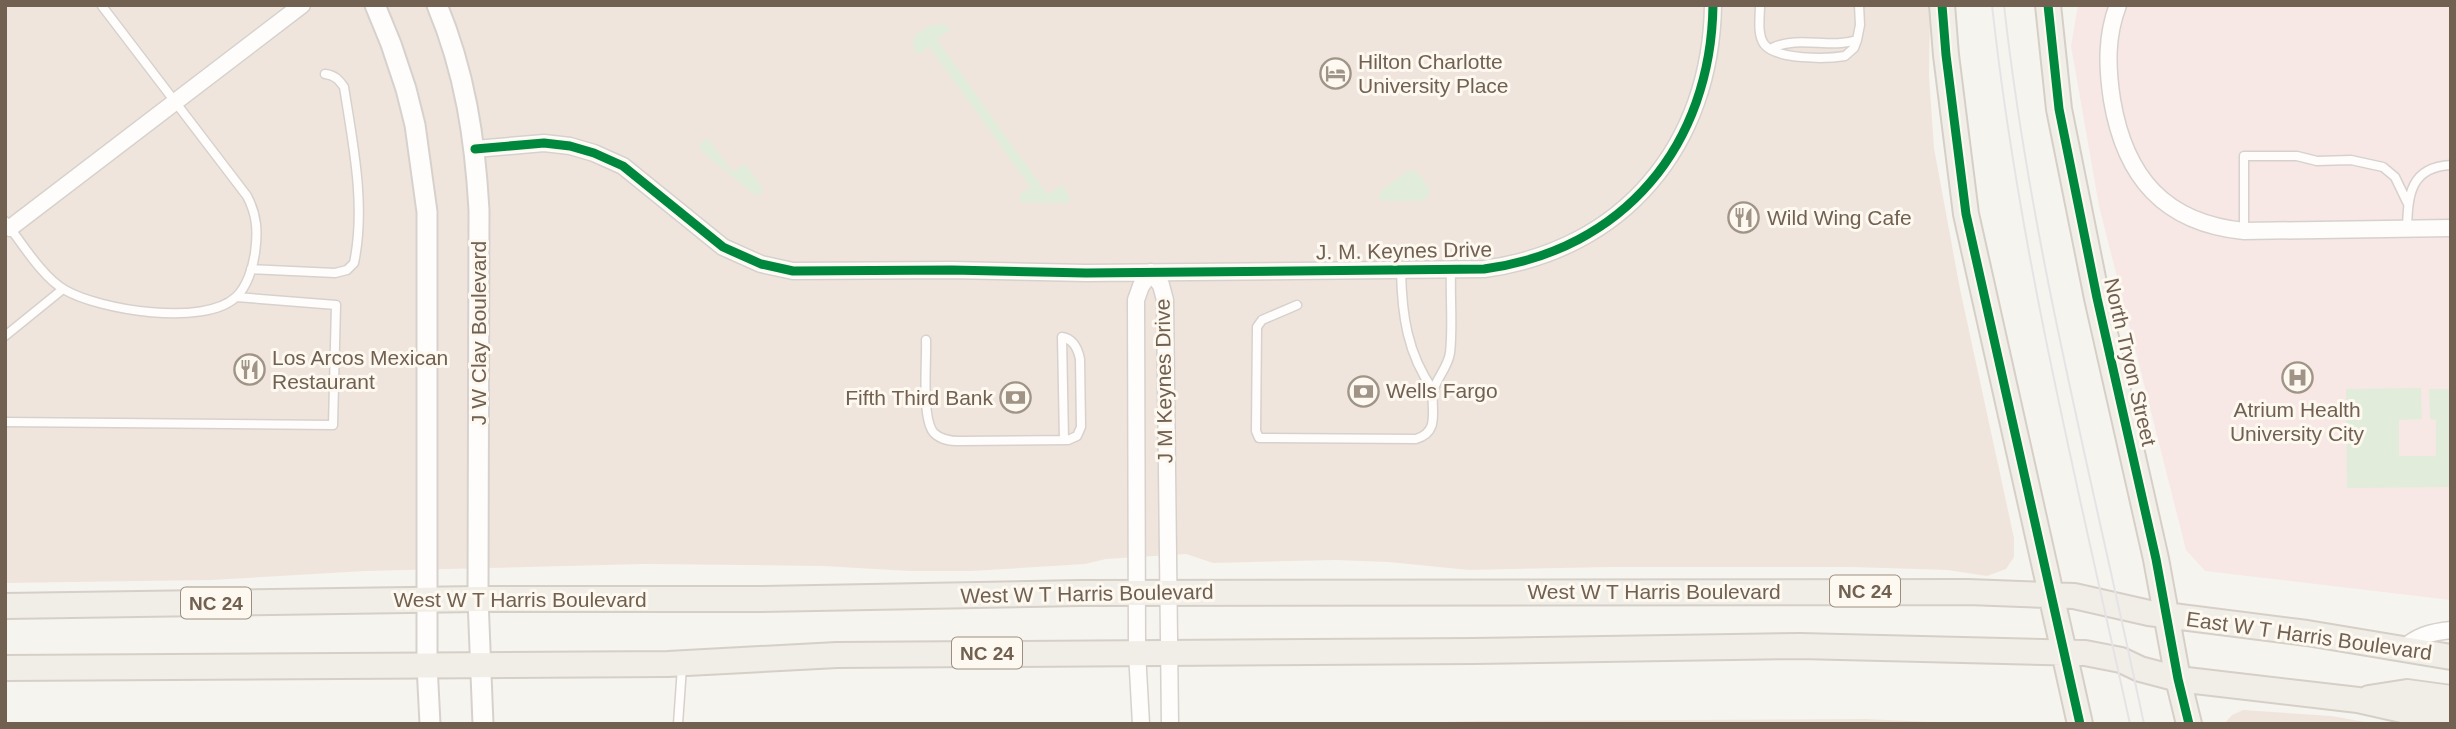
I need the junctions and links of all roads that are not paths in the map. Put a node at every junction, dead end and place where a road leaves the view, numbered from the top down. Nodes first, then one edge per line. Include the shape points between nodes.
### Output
1 (302, 5) edge
2 (375, 5) edge
3 (438, 5) edge
4 (1713, 5) edge
5 (1760, 5) edge
6 (1859, 5) edge
7 (1942, 5) edge
8 (2048, 5) edge
9 (2118, 5) edge
10 (102, 6) edge
11 (1857, 40) junction
12 (1772, 48) junction
13 (326, 74) dead end
14 (176, 102) junction
15 (475, 149) junction
16 (2451, 165) edge
17 (2408, 204) junction
18 (8, 224) edge
19 (2451, 228) edge
20 (2407, 229) junction
21 (2244, 231) junction
22 (251, 269) junction
23 (1401, 271) junction
24 (1451, 271) junction
25 (1151, 272) junction
26 (63, 289) junction
27 (236, 297) junction
28 (1297, 305) dead end
29 (5, 335) edge
30 (926, 340) dead end
31 (1433, 390) junction
32 (5, 422) edge
33 (1064, 440) junction
34 (1168, 593) junction
35 (1136, 594) junction
36 (2052, 595) junction
37 (478, 599) junction
38 (427, 600) junction
39 (5, 606) edge
40 (2167, 615) junction
41 (2451, 630) edge
42 (2402, 650) junction
43 (1137, 652) junction
44 (1168, 652) junction
45 (2063, 653) junction
46 (2451, 657) edge
47 (682, 664) junction
48 (428, 665) junction
49 (482, 665) junction
50 (5, 668) edge
51 (2178, 679) junction
52 (2451, 698) edge
53 (2358, 701) junction
54 (2451, 721) edge
55 (430, 724) edge
56 (483, 724) edge
57 (678, 724) edge
58 (1141, 724) edge
59 (1170, 724) edge
60 (2080, 724) edge
61 (2189, 724) edge

1 - 14 street
2 - 38 street via 406,89 427,212
3 - 15 street, J W Clay Boulevard via 460,73
4 - 24 street, J. M. Keynes Drive via 1708,61 1698,101 1676,146 1641,192 1605,223 1552,253 1498,267
5 - 12 lane via 1762,39
6 - 11 lane
7 - 36 main road via 1966,214
8 - 40 main road, North Tryon Street via 2062,122
9 - 21 street via 2108,64 2116,122 2136,172 2181,213 2213,226
10 - 14 lane
11 - 12 lane via 1787,42
11 - 12 lane via 1848,54 1840,57 1788,56
13 - 22 lane via 344,87 355,156 358,231 354,263 335,273
14 - 18 street
14 - 22 lane via 250,200 257,237
15 - 25 street, J. M. Keynes Drive via 544,143 594,153 623,166 723,247 783,270
15 - 37 street, J W Clay Boulevard via 479,210
16 - 17 lane via 2422,174
17 - 20 lane
17 - 21 lane via 2395,177 2383,167 2351,160 2244,156
18 - 26 lane
19 - 20 street
20 - 21 street
22 - 27 lane
23 - 24 street, J. M. Keynes Drive
23 - 25 street, J. M. Keynes Drive
23 - 31 lane via 1409,344
24 - 31 lane via 1450,354
25 - 34 street, J M Keynes Drive via 1165,300
25 - 35 street, J M Keynes Drive via 1136,300
26 - 27 lane via 120,309 152,313 197,312
26 - 29 lane
27 - 32 lane via 335,305 333,425
28 - 31 lane via 1262,320 1257,327 1256,431 1262,439 1421,438 1433,424
30 - 33 lane via 928,415 937,435 954,441
33 - 33 lane via 1074,439 1081,427 1080,359 1073,341 1062,337
34 - 35 main road, West W T Harris Boulevard / NC 24
34 - 36 main road, West W T Harris Boulevard / NC 24 via 1865,591
34 - 44 street, J M Keynes Drive
35 - 37 main road, West W T Harris Boulevard / NC 24
35 - 43 street, J M Keynes Drive
36 - 40 main road, West W T Harris Boulevard / NC 24
36 - 45 main road
37 - 38 main road, West W T Harris Boulevard / NC 24
37 - 49 street, J W Clay Boulevard
38 - 39 main road, West W T Harris Boulevard / NC 24
38 - 48 street
40 - 42 main road, East W T Harris Boulevard / NC 24
40 - 51 main road, North Tryon Street
41 - 42 street via 2424,635
42 - 46 main road, East W T Harris Boulevard / NC 24
43 - 44 main road, NC 24
43 - 47 main road, NC 24 via 837,655
43 - 58 street, J M Keynes Drive
44 - 45 main road, NC 24 via 1800,646
44 - 59 street, J M Keynes Drive
45 - 51 main road, NC 24 via 2103,656
45 - 60 main road
47 - 49 main road, NC 24
47 - 57 lane
48 - 49 main road, NC 24
48 - 50 main road, NC 24
48 - 55 street
49 - 56 street, J W Clay Boulevard
51 - 53 main road, NC 24
51 - 61 main road, North Tryon Street
52 - 53 main road via 2406,692
53 - 54 main road, NC 24

